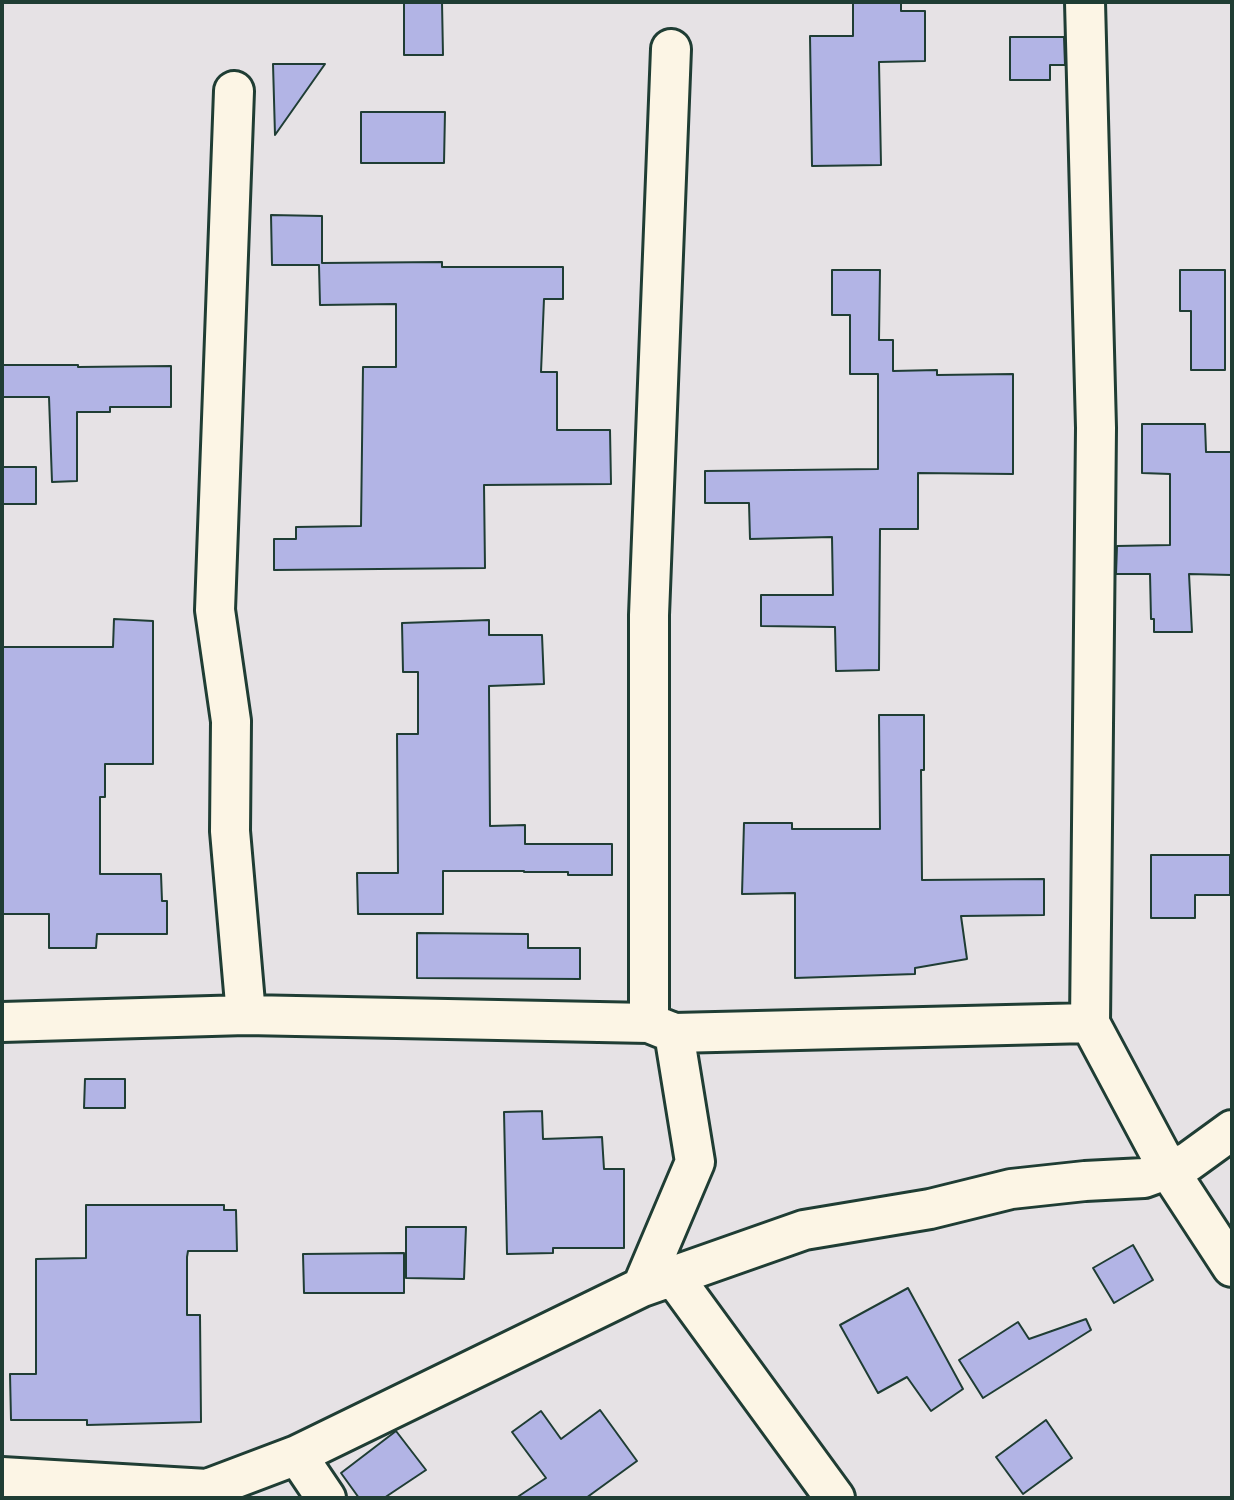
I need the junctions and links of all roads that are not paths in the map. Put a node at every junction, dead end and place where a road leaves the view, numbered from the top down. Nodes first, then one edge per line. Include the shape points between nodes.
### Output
1 (1085, 2) edge
2 (671, 49) dead end
3 (234, 91) dead end
4 (246, 1015) junction
5 (2, 1022) edge
6 (1090, 1023) junction
7 (661, 1028) junction
8 (1232, 1130) edge
9 (1168, 1169) junction
10 (1232, 1267) edge
11 (657, 1281) junction
12 (297, 1455) junction
13 (2, 1477) edge
14 (201, 1494) edge
15 (326, 1498) edge
16 (835, 1498) edge

1 - 6 street via 1096,428
2 - 7 street via 649,615
3 - 4 street via 215,610 231,721 230,831
4 - 5 street
4 - 7 street
6 - 7 street
6 - 9 street
7 - 11 street via 695,1162
8 - 9 street via 1188,1162
9 - 10 street
9 - 11 street via 1143,1178 1012,1189 930,1209 804,1230
11 - 12 street
11 - 16 street
12 - 14 street
12 - 15 street
13 - 14 street

